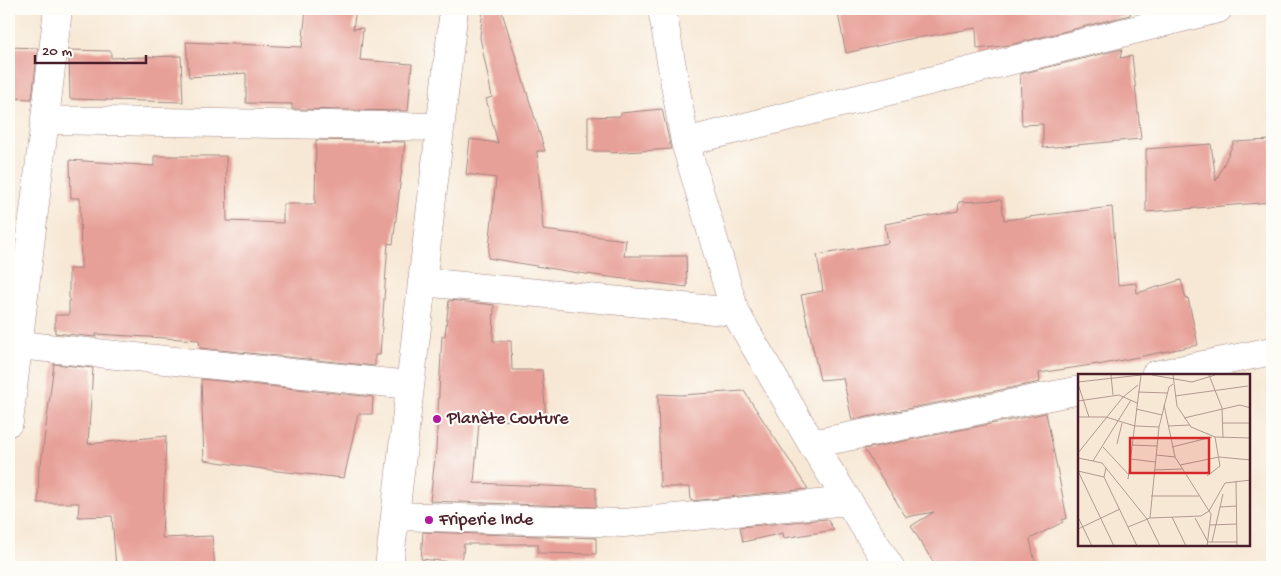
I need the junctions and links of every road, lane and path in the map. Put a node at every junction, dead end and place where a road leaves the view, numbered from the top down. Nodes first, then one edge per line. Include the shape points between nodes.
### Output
1 (58, 9) edge
2 (454, 9) edge
3 (662, 9) edge
4 (1218, 9) edge
5 (45, 120) junction
6 (440, 127) junction
7 (685, 142) junction
8 (422, 282) junction
9 (735, 312) junction
10 (18, 344) junction
11 (1272, 351) edge
12 (1160, 374) edge
13 (410, 385) junction
14 (1078, 390) edge
15 (9, 422) edge
16 (812, 444) junction
17 (848, 501) junction
18 (395, 516) junction
19 (389, 567) edge
20 (890, 567) edge

1 - 5 street
2 - 6 street
3 - 7 street
4 - 7 street
5 - 6 street
5 - 10 street
6 - 8 street
7 - 9 street
8 - 9 street
8 - 13 street
9 - 16 street
10 - 13 street
10 - 15 street
11 - 12 street
13 - 18 street
14 - 16 street
16 - 17 street
17 - 18 street via 624,523
17 - 20 street
18 - 19 street

